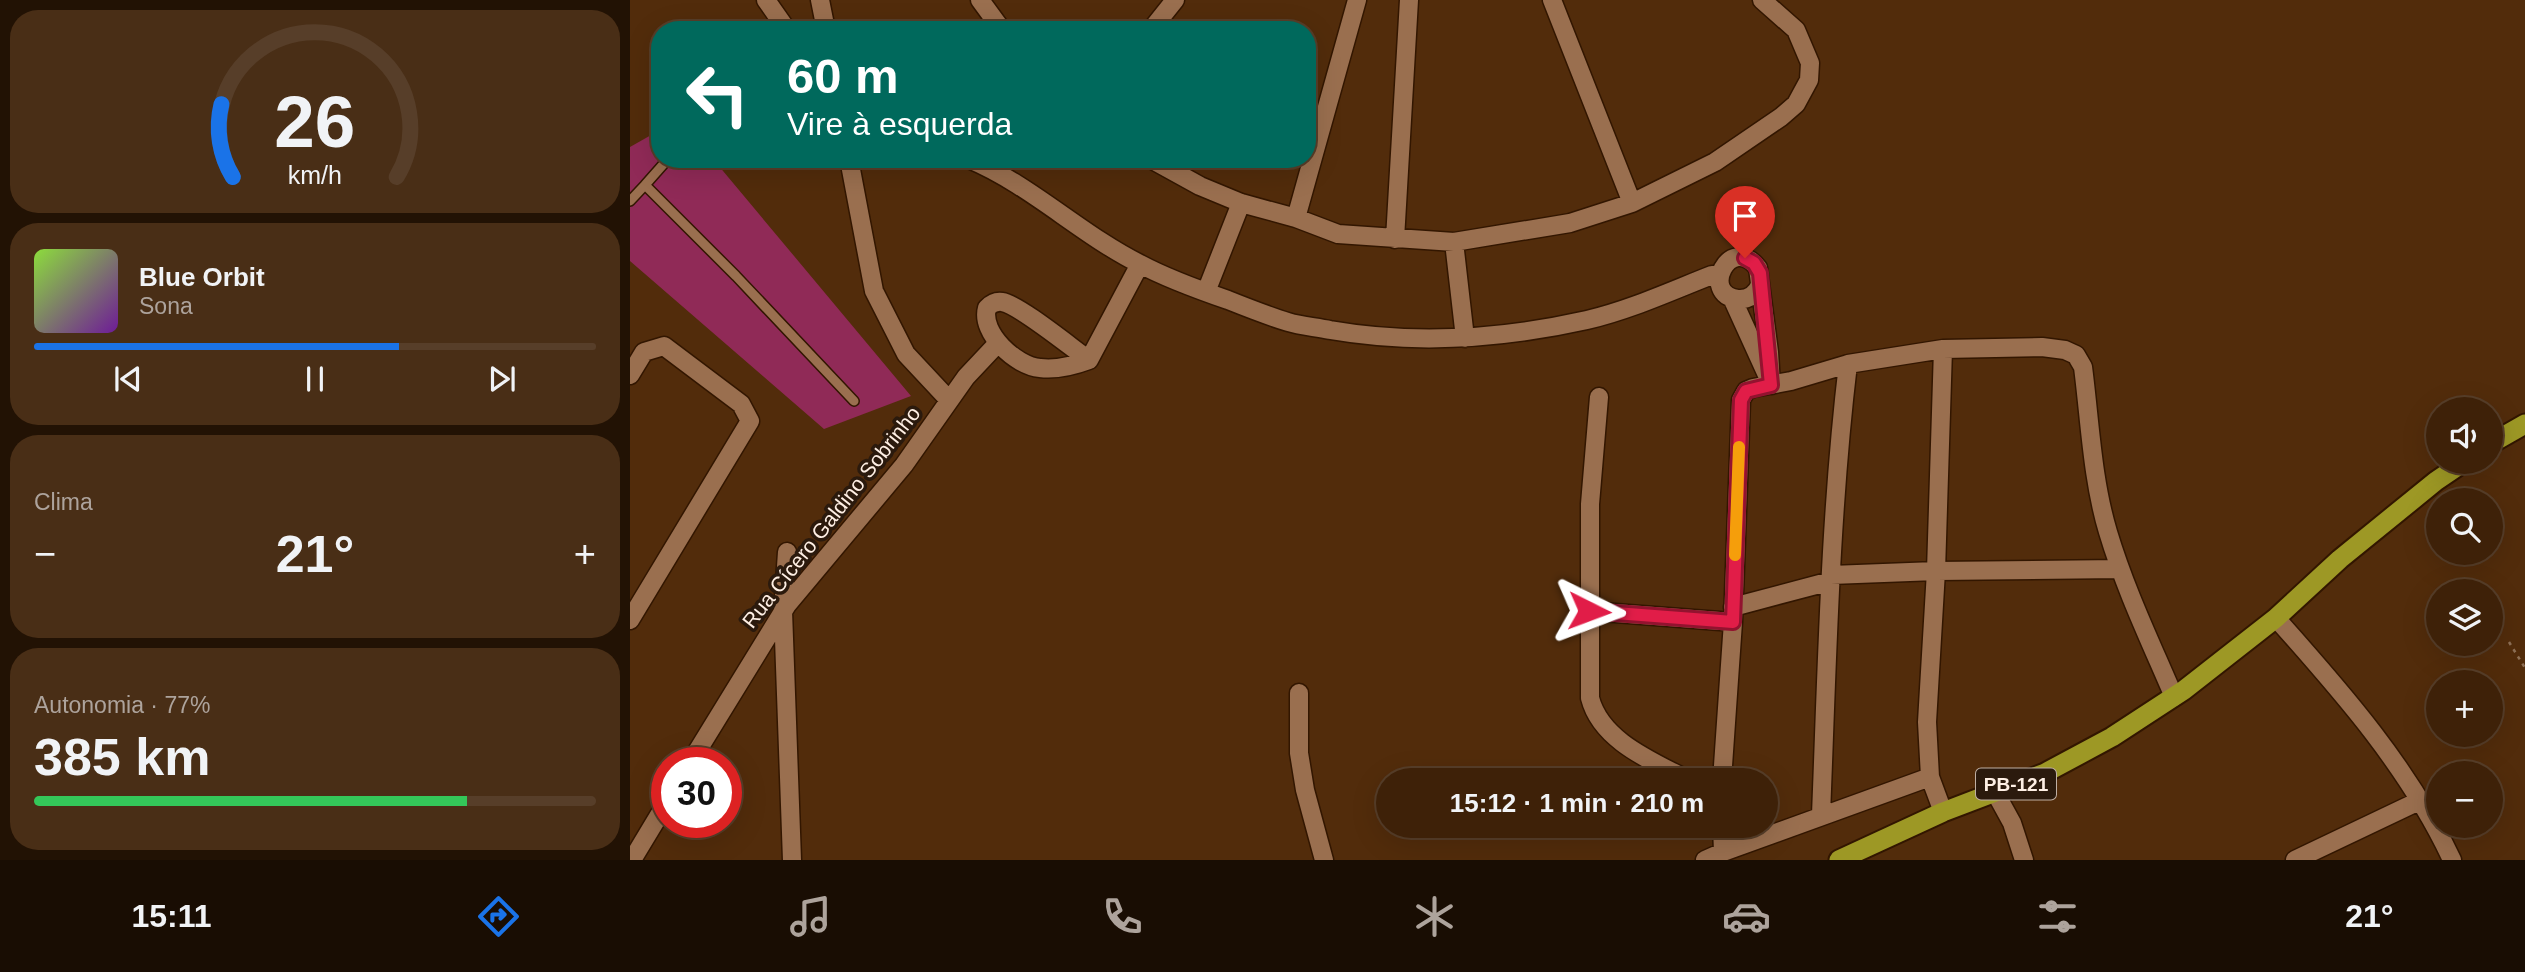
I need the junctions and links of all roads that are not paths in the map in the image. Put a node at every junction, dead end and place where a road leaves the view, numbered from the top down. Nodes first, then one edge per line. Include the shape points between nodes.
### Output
1 (766, 0) edge
2 (820, 0) edge
3 (980, 0) edge
4 (1175, 0) edge
5 (1357, 0) edge
6 (1409, 0) edge
7 (1552, 0) edge
8 (1762, 0) edge
9 (781, 21) edge
10 (824, 21) edge
11 (995, 21) edge
12 (1158, 21) edge
13 (1316, 147) edge
14 (660, 168) edge
15 (851, 168) edge
16 (989, 168) edge
17 (1167, 168) edge
18 (1310, 168) edge
19 (645, 186) junction
20 (630, 201) edge
21 (1241, 203) junction
22 (1632, 203) junction
23 (1296, 218) junction
24 (1395, 239) junction
25 (1454, 242) junction
26 (1140, 264) junction
27 (1720, 275) junction
28 (1760, 285) junction
29 (1206, 292) junction
30 (1732, 298) junction
31 (1465, 338) junction
32 (998, 343) junction
33 (1943, 349) junction
34 (1089, 360) junction
35 (1848, 364) junction
36 (630, 375) edge
37 (1771, 385) junction
38 (1599, 397) dead end
39 (949, 400) junction
40 (854, 401) dead end
41 (2525, 424) edge
42 (2503, 437) edge
43 (2446, 474) edge
44 (787, 552) dead end
45 (2120, 569) junction
46 (1936, 571) junction
47 (1831, 578) junction
48 (783, 611) junction
49 (1589, 611) junction
50 (1733, 614) junction
51 (630, 620) edge
52 (2269, 623) junction
53 (1299, 693) dead end
54 (2179, 694) junction
55 (700, 747) edge
56 (1665, 768) edge
57 (1723, 768) edge
58 (1930, 776) junction
59 (1995, 792) junction
60 (2421, 800) junction
61 (1943, 812) junction
62 (1821, 815) junction
63 (651, 829) edge
64 (1722, 838) edge
65 (1723, 852) junction
66 (632, 860) edge
67 (792, 860) edge
68 (1324, 860) edge
69 (1705, 860) edge
70 (1839, 860) edge
71 (2024, 860) edge
72 (2295, 860) edge
73 (2452, 860) edge

1 - 9 street
2 - 10 street
3 - 11 street
4 - 12 street
5 - 13 street
6 - 24 street
7 - 22 street
8 - 22 street via 1796,30 1805,49 1810,63 1803,94 1781,117 1715,162
14 - 19 lane
15 - 39 street via 874,291 906,354
16 - 26 street
17 - 21 street
18 - 23 street
19 - 20 lane
19 - 40 lane
21 - 23 street
21 - 29 street
22 - 25 street via 1570,222
23 - 24 street via 1338,234
24 - 25 street
25 - 31 street
26 - 29 street
26 - 34 street
27 - 28 street via 1728,261 1745,258 1758,268
27 - 30 street via 1722,288
27 - 31 street via 1589,320
28 - 30 street via 1749,298
28 - 37 street
29 - 31 street via 1290,323 1335,331 1403,339
30 - 37 street
32 - 34 street via 1018,360 1037,368
32 - 34 street via 985,311 1004,302
32 - 39 street, Rua Cícero Galdino Sobrinho
33 - 35 street
33 - 45 street via 2042,347 2065,350 2081,360 2100,499
33 - 46 street
35 - 37 street
35 - 47 street
36 - 51 street via 644,352 664,346 749,415 749,425
37 - 50 street via 1746,391 1741,400
38 - 49 street via 1590,504
39 - 48 street, Rua Cícero Galdino Sobrinho via 904,466
41 - 42 main road
43 - 52 main road, PB-121
44 - 48 street
45 - 46 street
45 - 54 street
46 - 47 street
46 - 58 street via 1927,722
47 - 50 street
47 - 62 street
48 - 55 street, Rua Cícero Galdino Sobrinho
48 - 67 street
49 - 50 street
49 - 56 street via 1593,712 1612,735
50 - 57 street
52 - 54 main road, PB-121
52 - 60 street via 2342,692
53 - 68 street via 1305,790
54 - 59 main road, PB-121 via 2045,773
58 - 61 street
58 - 62 street
59 - 61 main road, PB-121
59 - 71 street
60 - 72 street
60 - 73 street
61 - 70 main road, PB-121
62 - 65 street
63 - 66 street
64 - 65 street
65 - 69 street

